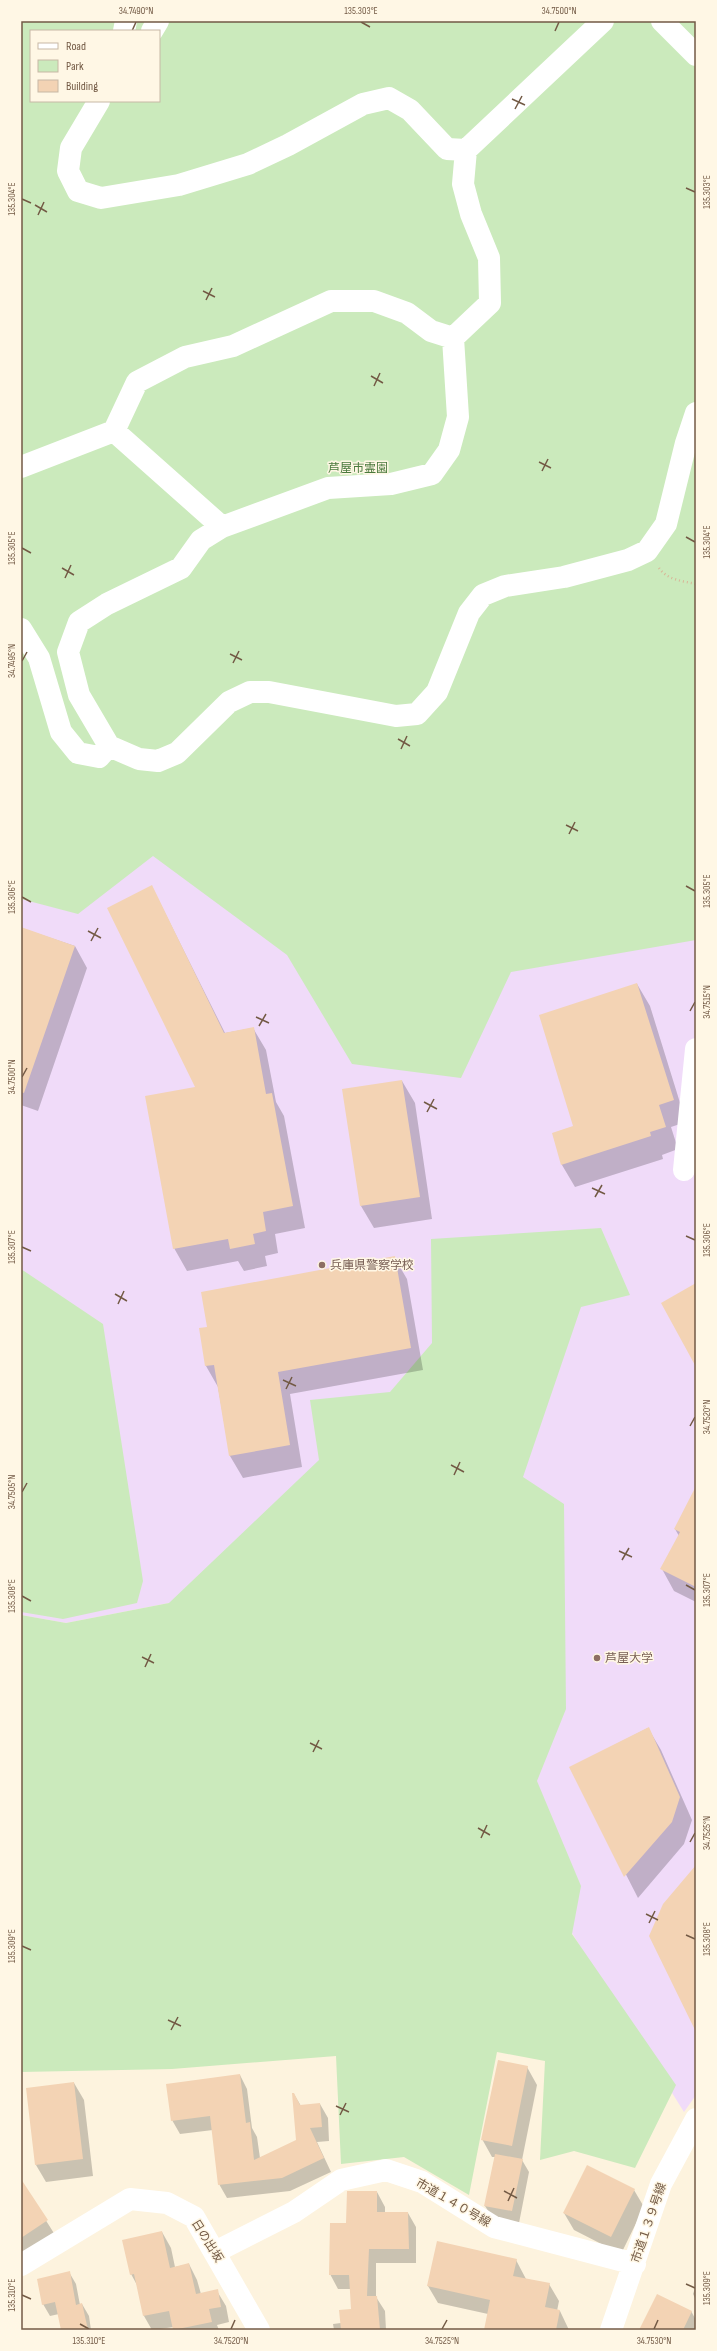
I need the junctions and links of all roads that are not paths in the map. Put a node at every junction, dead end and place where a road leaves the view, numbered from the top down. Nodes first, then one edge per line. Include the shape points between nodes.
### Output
1 (158, 21) edge
2 (603, 21) edge
3 (662, 21) edge
4 (153, 30) edge
5 (696, 55) edge
6 (98, 102) edge
7 (466, 150) junction
8 (453, 338) junction
9 (696, 418) edge
10 (114, 431) junction
11 (21, 467) edge
12 (222, 528) junction
13 (21, 629) edge
14 (109, 746) junction
15 (696, 1049) edge
16 (684, 1170) dead end
17 (696, 2119) edge
18 (215, 2252) junction
19 (636, 2264) junction
20 (21, 2265) edge
21 (259, 2330) edge
22 (611, 2330) edge

1 - 4 street
2 - 7 street
3 - 5 street
6 - 7 street via 71,148 68,171 78,191 101,198 179,185 248,164 363,104 389,98 410,110 447,149
7 - 8 street via 463,184 471,214 489,258 490,303
8 - 10 street via 431,331 407,313 374,301 330,301 233,346 185,357 137,382
8 - 12 street via 458,417 449,450 432,474 391,484 328,488
9 - 14 street via 686,443 666,524 647,551 628,560 564,577 505,586 483,595 469,613 437,692 417,714 396,716 269,692 250,692 229,702 177,753 158,761 139,759
10 - 11 street
10 - 12 street
12 - 14 street via 201,540 181,568 106,604 79,622 68,652 79,695
13 - 14 street via 39,658 61,732 78,753 99,757
15 - 16 street
17 - 19 street, 市道１３９号線 via 661,2184
18 - 19 street, 市道１４０号線 via 294,2212 340,2180 386,2170 422,2182 494,2227
18 - 20 street, 日の出坂 via 194,2217 167,2203 130,2199
18 - 21 street, 日の出坂
19 - 22 street, 市道１３９号線

